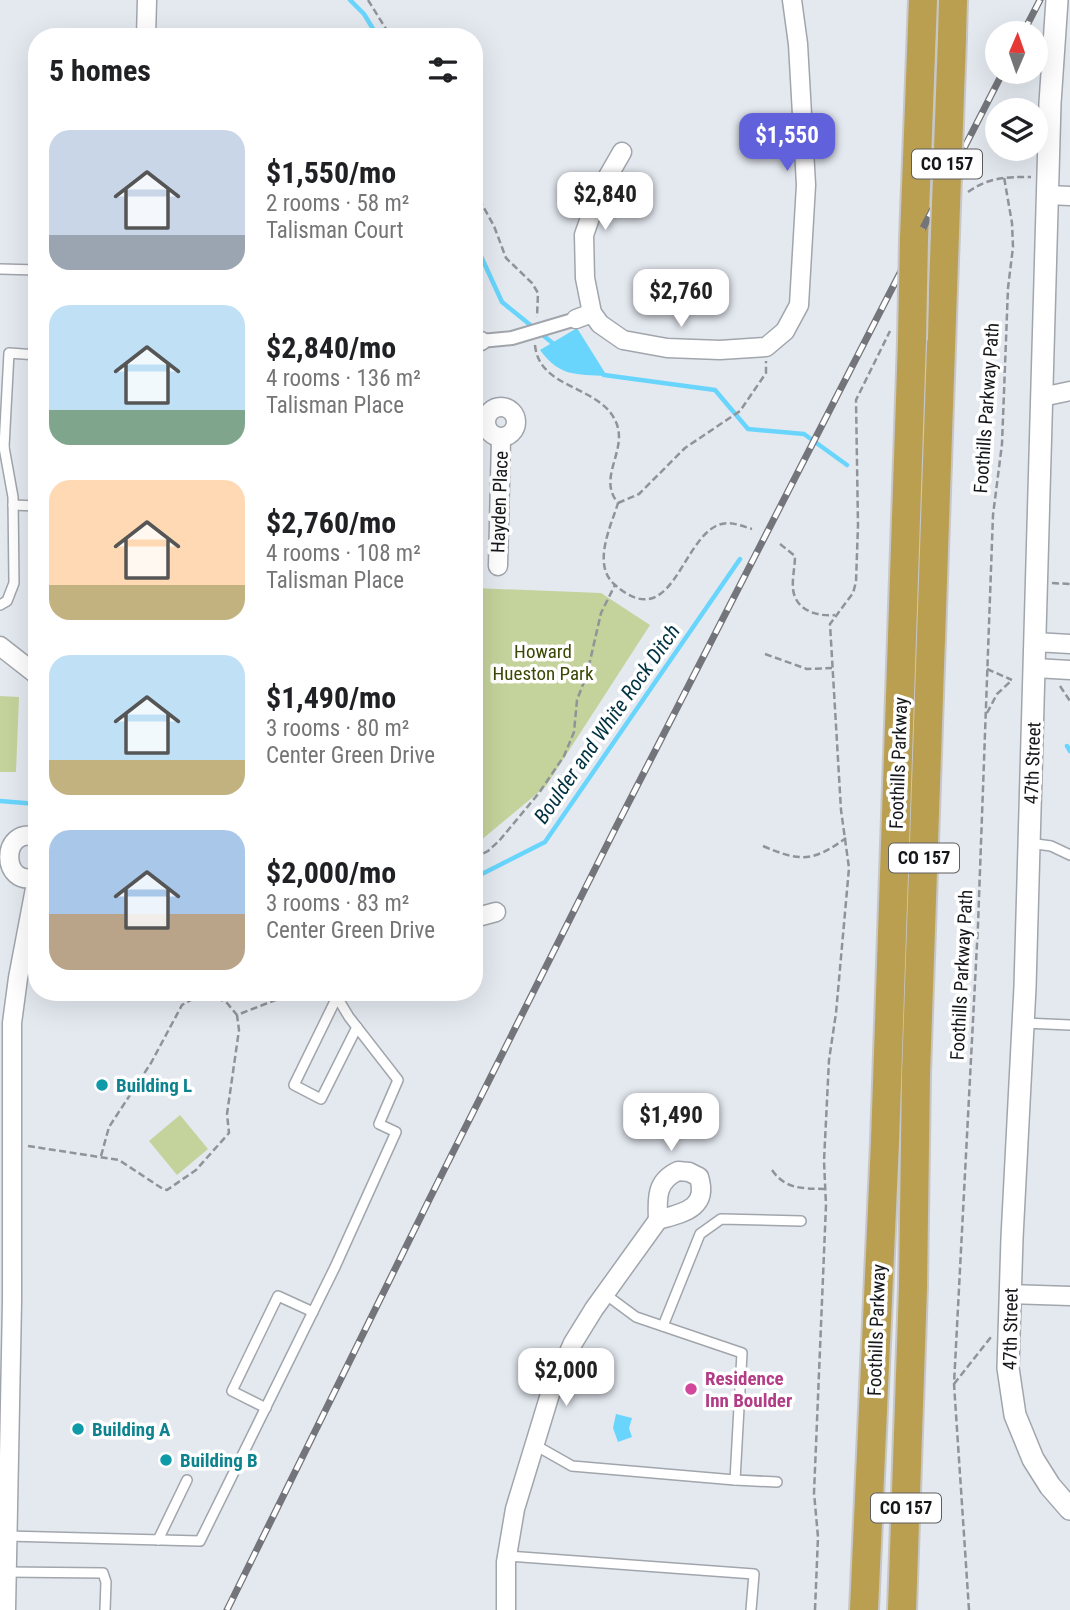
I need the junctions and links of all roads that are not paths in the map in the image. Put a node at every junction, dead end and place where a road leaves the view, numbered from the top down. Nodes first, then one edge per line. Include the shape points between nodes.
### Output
1 (147, 0) edge
2 (792, 0) edge
3 (909, 0) edge
4 (923, 0) edge
5 (953, 0) edge
6 (1056, 0) edge
7 (146, 28) edge
8 (919, 54) junction
9 (622, 152) dead end
10 (1048, 195) junction
11 (1070, 196) edge
12 (0, 269) edge
13 (28, 270) edge
14 (584, 316) junction
15 (483, 341) edge
16 (28, 354) edge
17 (1070, 391) edge
18 (1042, 397) junction
19 (483, 417) edge
20 (483, 424) edge
21 (501, 438) junction
22 (2, 447) edge
23 (13, 505) junction
24 (28, 506) edge
25 (498, 566) dead end
26 (0, 606) edge
27 (1035, 642) junction
28 (1070, 644) edge
29 (1, 648) edge
30 (28, 668) edge
31 (1035, 668) junction
32 (1064, 676) edge
33 (28, 835) edge
34 (1029, 843) junction
35 (1070, 855) edge
36 (28, 880) edge
37 (496, 912) dead end
38 (483, 916) edge
39 (28, 926) edge
40 (332, 1001) edge
41 (339, 1001) edge
42 (1024, 1023) junction
43 (1070, 1025) edge
44 (357, 1027) junction
45 (658, 1220) dead end
46 (801, 1221) dead end
47 (605, 1294) junction
48 (1010, 1294) junction
49 (1070, 1296) edge
50 (313, 1312) junction
51 (663, 1326) junction
52 (265, 1408) junction
53 (535, 1445) junction
54 (187, 1480) dead end
55 (735, 1480) junction
56 (777, 1482) dead end
57 (1070, 1509) edge
58 (7, 1536) junction
59 (158, 1540) junction
60 (507, 1556) junction
61 (7, 1572) junction
62 (862, 1603) edge
63 (904, 1603) edge
64 (6, 1610) edge
65 (105, 1610) edge
66 (506, 1610) edge
67 (751, 1610) edge

1 - 7 street
2 - 14 street via 799,44 806,185 799,305 785,331 766,347 667,348 623,340
3 - 8 highway
4 - 8 highway, Foothills Parkway / CO 157
5 - 63 highway, Foothills Parkway / CO 157, bridge via 916,1074
6 - 10 street, 47th Street
8 - 62 highway, Foothills Parkway / CO 157, bridge via 902,334 885,1142
9 - 14 street via 599,192 584,235
10 - 11 street
10 - 18 street, 47th Street
12 - 13 lane
14 - 15 street via 512,338
16 - 22 lane via 9,353
17 - 18 street
18 - 27 street, 47th Street
19 - 21 street, Hayden Place via 498,407 512,411 514,430
20 - 21 street, Hayden Place
21 - 25 street, Hayden Place
22 - 23 lane
23 - 24 lane
23 - 26 lane via 15,583
27 - 28 street
27 - 31 street, 47th Street
29 - 30 street
31 - 32 street
31 - 34 street, 47th Street
33 - 36 street via 16,836 9,843 4,862 16,877
34 - 35 lane
34 - 42 street, 47th Street
37 - 38 street
39 - 58 street via 12,1023
40 - 44 lane via 294,1085 321,1099
41 - 44 lane
42 - 43 lane
42 - 48 street, 47th Street
44 - 50 lane via 398,1080 379,1124 396,1132
45 - 47 street
46 - 51 lane via 721,1219 700,1234
47 - 51 lane via 636,1317
47 - 53 street via 573,1343
48 - 49 street
48 - 57 street, 47th Street via 1009,1376 1015,1415 1033,1459
50 - 52 lane
50 - 52 lane via 278,1296 232,1391
51 - 55 lane via 743,1353
52 - 59 lane via 200,1541
53 - 55 lane via 572,1466
53 - 60 street via 515,1509
54 - 59 lane
55 - 56 lane
58 - 59 lane
58 - 61 street
60 - 66 street
60 - 67 lane via 754,1574
61 - 64 street
61 - 65 lane via 103,1573

